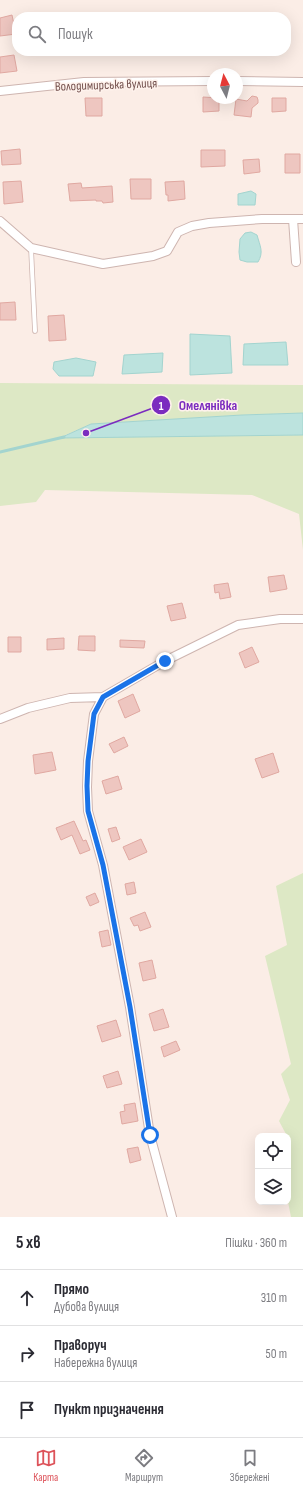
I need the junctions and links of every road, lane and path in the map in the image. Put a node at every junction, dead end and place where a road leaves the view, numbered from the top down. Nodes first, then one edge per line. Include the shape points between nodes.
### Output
1 (207, 81) edge
2 (243, 81) edge
3 (303, 82) edge
4 (0, 91) edge
5 (294, 219) junction
6 (303, 219) edge
7 (0, 221) edge
8 (31, 248) junction
9 (296, 262) dead end
10 (35, 331) dead end
11 (303, 619) edge
12 (103, 697) junction
13 (0, 719) edge
14 (172, 1217) edge

1 - 4 street, Володимирська вулиця via 84,82
2 - 3 street
5 - 6 street
5 - 8 street via 262,219 192,226 178,232 167,251 153,256 103,264
5 - 9 street
7 - 8 street
8 - 10 lane
11 - 12 street via 280,619 238,625 165,661
12 - 13 street via 70,698 28,708
12 - 14 street via 94,714 88,761 88,811 103,865 150,1135

